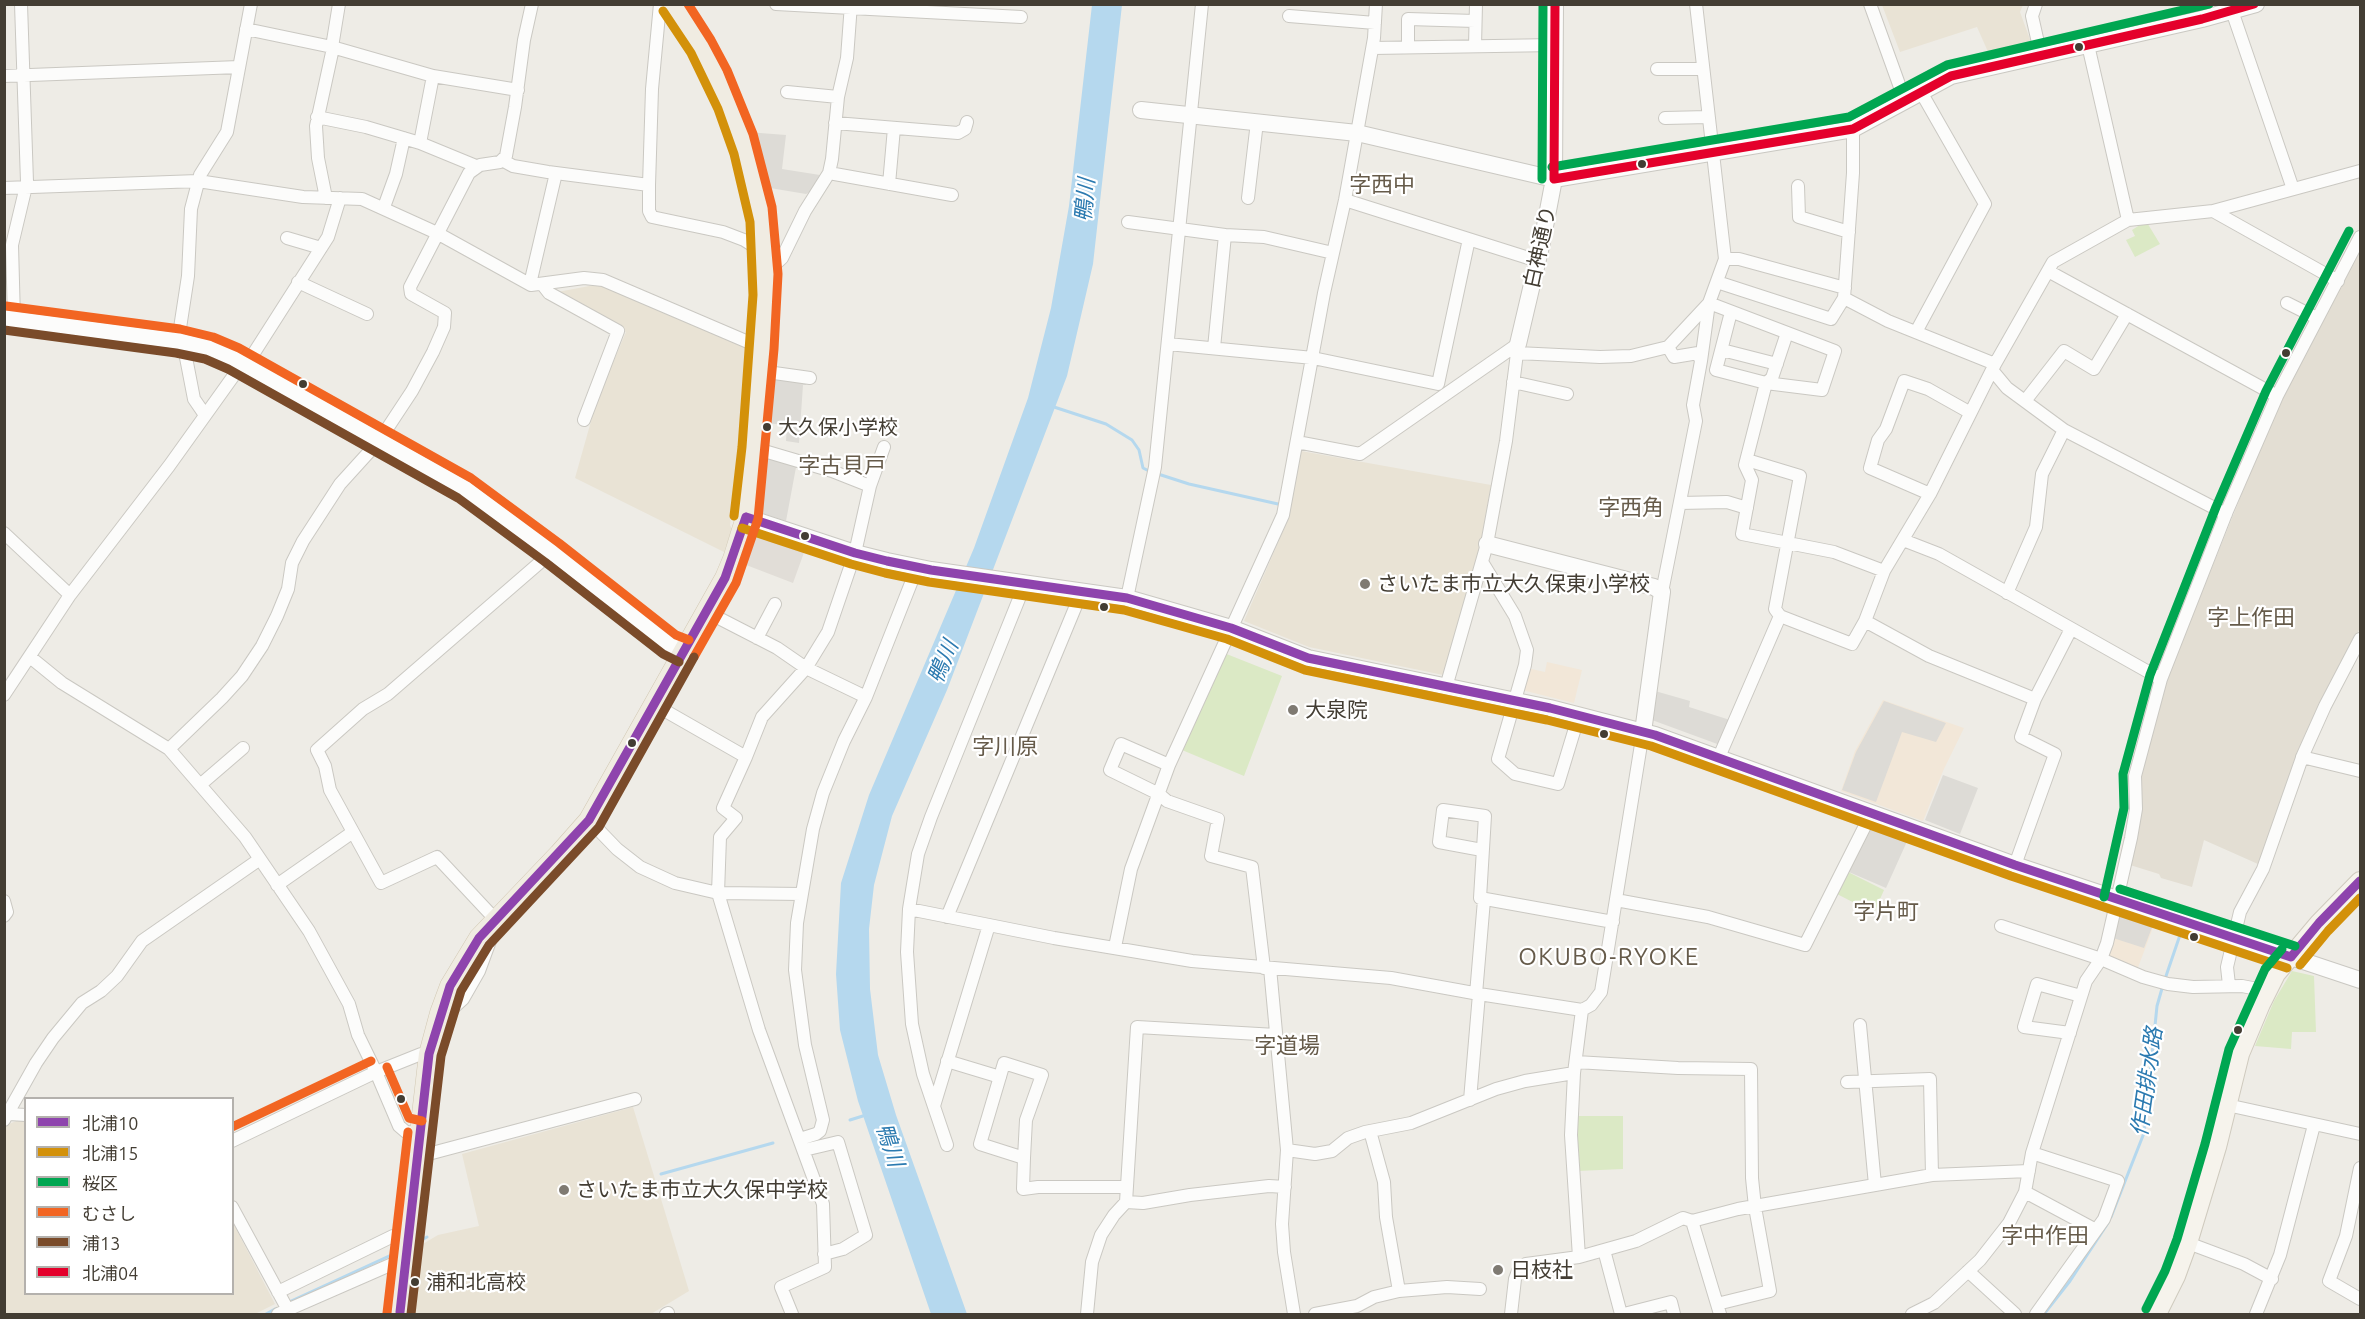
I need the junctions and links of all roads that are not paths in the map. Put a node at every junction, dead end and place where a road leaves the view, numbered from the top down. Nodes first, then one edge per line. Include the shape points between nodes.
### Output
1 (21, 4) edge
2 (252, 4) edge
3 (339, 4) edge
4 (532, 4) edge
5 (660, 4) edge
6 (673, 4) edge
7 (776, 4) edge
8 (1202, 4) edge
9 (1376, 4) edge
10 (1476, 4) edge
11 (1555, 4) edge
12 (1696, 4) edge
13 (1870, 4) edge
14 (2036, 4) edge
15 (2256, 4) edge
16 (851, 7) edge
17 (910, 8) edge
18 (2230, 8) edge
19 (1021, 16) dead end
20 (1289, 16) dead end
21 (1475, 21) junction
22 (1375, 23) junction
23 (246, 29) junction
24 (1556, 45) junction
25 (2088, 45) junction
26 (1474, 46) junction
27 (332, 47) junction
28 (1408, 47) junction
29 (1373, 48) junction
30 (2041, 56) junction
31 (239, 67) junction
32 (1657, 69) dead end
33 (1703, 69) junction
34 (23, 75) junction
35 (4, 76) edge
36 (433, 76) junction
37 (518, 90) junction
38 (787, 92) dead end
39 (1922, 92) junction
40 (838, 97) junction
41 (1905, 101) junction
42 (1141, 110) dead end
43 (1192, 116) junction
44 (317, 117) junction
45 (1708, 117) junction
46 (1665, 118) dead end
47 (967, 122) dead end
48 (1257, 122) junction
49 (835, 123) junction
50 (894, 128) junction
51 (1853, 129) junction
52 (1357, 133) junction
53 (404, 138) junction
54 (420, 142) junction
55 (1712, 152) junction
56 (502, 160) junction
57 (476, 166) junction
58 (2361, 171) edge
59 (556, 173) junction
60 (829, 173) junction
61 (1554, 178) junction
62 (198, 181) junction
63 (649, 184) junction
64 (889, 184) junction
65 (1798, 186) dead end
66 (27, 187) junction
67 (4, 188) edge
68 (2293, 189) junction
69 (952, 195) dead end
70 (326, 198) junction
71 (340, 198) junction
72 (1248, 198) dead end
73 (1345, 200) junction
74 (384, 207) junction
75 (2213, 212) junction
76 (2128, 220) junction
77 (1128, 222) dead end
78 (1180, 229) junction
79 (1849, 232) junction
80 (437, 233) junction
81 (1225, 235) junction
82 (2361, 237) edge
83 (287, 238) dead end
84 (1469, 239) junction
85 (321, 248) junction
86 (765, 253) junction
87 (1334, 253) junction
88 (1725, 259) junction
89 (1538, 261) junction
90 (2048, 271) junction
91 (766, 273) junction
92 (2338, 281) junction
93 (298, 282) junction
94 (1717, 282) junction
95 (536, 284) junction
96 (1845, 293) junction
97 (1709, 303) junction
98 (2287, 303) dead end
99 (1731, 312) junction
100 (367, 314) dead end
101 (2127, 314) junction
102 (2317, 318) junction
103 (9, 319) edge
104 (1916, 332) junction
105 (1787, 333) junction
106 (181, 342) junction
107 (1168, 344) junction
108 (1668, 347) junction
109 (762, 348) junction
110 (1214, 348) junction
111 (1518, 348) junction
112 (1722, 350) junction
113 (1313, 358) junction
114 (1701, 361) junction
115 (1777, 363) junction
116 (244, 364) junction
117 (1993, 367) junction
118 (760, 371) junction
119 (810, 378) dead end
120 (1513, 382) junction
121 (1766, 383) junction
122 (1567, 394) dead end
123 (2277, 396) junction
124 (2025, 401) junction
125 (1969, 412) junction
126 (205, 415) junction
127 (584, 420) dead end
128 (2064, 430) junction
129 (379, 441) junction
130 (1297, 442) junction
131 (884, 447) dead end
132 (754, 448) junction
133 (1747, 460) junction
134 (870, 486) junction
135 (1930, 494) junction
136 (1680, 503) junction
137 (1747, 508) junction
138 (2226, 514) junction
139 (746, 517) junction
140 (4, 533) edge
141 (1903, 540) junction
142 (1789, 543) junction
143 (1487, 544) junction
144 (552, 552) junction
145 (855, 553) junction
146 (1482, 562) junction
147 (924, 569) junction
148 (1884, 571) junction
149 (1019, 583) junction
150 (1082, 591) junction
151 (1662, 592) junction
152 (2007, 592) junction
153 (70, 595) junction
154 (1127, 598) junction
155 (775, 604) dead end
156 (707, 612) junction
157 (1780, 616) junction
158 (1864, 621) junction
159 (1231, 628) junction
160 (2071, 629) junction
161 (757, 638) junction
162 (2361, 639) edge
163 (684, 651) junction
164 (30, 657) junction
165 (806, 668) junction
166 (2161, 679) junction
167 (1446, 687) junction
168 (4, 695) edge
169 (866, 697) junction
170 (2035, 699) junction
171 (1515, 700) junction
172 (655, 705) junction
173 (1578, 715) junction
174 (1642, 732) junction
175 (243, 748) dead end
176 (169, 749) junction
177 (746, 757) junction
178 (1719, 757) junction
179 (2302, 757) junction
180 (1169, 765) junction
181 (2361, 771) edge
182 (200, 785) junction
183 (1159, 794) junction
184 (1872, 812) junction
185 (589, 820) junction
186 (353, 832) junction
187 (1482, 850) junction
188 (260, 859) junction
189 (2015, 865) junction
190 (2361, 881) edge
191 (277, 885) junction
192 (718, 893) junction
193 (802, 894) junction
194 (1484, 900) junction
195 (1616, 900) junction
196 (2116, 900) junction
197 (4, 902) edge
198 (909, 909) junction
199 (4, 916) edge
200 (947, 917) junction
201 (1612, 922) junction
202 (989, 925) junction
203 (489, 926) junction
204 (2001, 926) dead end
205 (2232, 938) junction
206 (1115, 947) junction
207 (2291, 957) junction
208 (2101, 959) junction
209 (1267, 968) junction
210 (2361, 980) edge
211 (2229, 985) junction
212 (2268, 991) junction
213 (1478, 994) junction
214 (2081, 996) junction
215 (1582, 1010) junction
216 (1860, 1025) dead end
217 (2070, 1033) junction
218 (1276, 1035) junction
219 (429, 1053) junction
220 (947, 1061) junction
221 (1575, 1068) junction
222 (376, 1072) junction
223 (1000, 1077) junction
224 (1847, 1082) dead end
225 (1865, 1082) junction
226 (635, 1099) dead end
227 (1470, 1100) junction
228 (2227, 1105) junction
229 (934, 1106) junction
230 (24, 1115) edge
231 (7, 1117) edge
232 (2314, 1125) junction
233 (1370, 1131) junction
234 (420, 1133) junction
235 (2361, 1134) edge
236 (234, 1140) edge
237 (802, 1145) junction
238 (947, 1145) dead end
239 (1287, 1150) junction
240 (2032, 1153) junction
241 (417, 1157) junction
242 (1024, 1158) junction
243 (2361, 1168) edge
244 (2029, 1171) junction
245 (1932, 1175) junction
246 (1875, 1185) junction
247 (1127, 1187) junction
248 (1285, 1187) junction
249 (2025, 1192) junction
250 (1126, 1202) junction
251 (1755, 1207) junction
252 (234, 1211) edge
253 (1692, 1221) junction
254 (2096, 1230) junction
255 (2188, 1243) junction
256 (407, 1248) junction
257 (1604, 1250) junction
258 (824, 1254) junction
259 (1579, 1257) junction
260 (1968, 1271) junction
261 (2272, 1279) junction
262 (1480, 1289) dead end
263 (1399, 1291) junction
264 (278, 1292) junction
265 (2361, 1299) edge
266 (1719, 1309) edge
267 (1358, 1310) edge
268 (283, 1312) edge
269 (399, 1314) edge
270 (792, 1314) edge
271 (1087, 1314) edge
272 (1294, 1314) edge
273 (1315, 1314) edge
274 (1511, 1314) edge
275 (1622, 1314) edge
276 (1674, 1314) edge
277 (1912, 1314) edge
278 (2015, 1314) edge
279 (2036, 1314) edge
280 (2157, 1314) edge
281 (2256, 1314) edge

1 - 34 street
2 - 23 street
3 - 27 street
4 - 37 street
5 - 63 street
6 - 86 main road via 716,76 742,138 758,198
7 - 16 street
8 - 43 street
9 - 22 street
10 - 21 street
11 - 24 street, 白神通り
12 - 33 street
13 - 41 street
14 - 30 street via 2032,16
15 - 18 street
16 - 17 street
16 - 40 street via 848,58
17 - 19 street
18 - 25 street
18 - 68 street
20 - 22 street
21 - 26 street
21 - 28 street via 1408,20
22 - 29 street
23 - 27 street
23 - 31 street
24 - 26 street
24 - 61 street, 白神通り
25 - 30 street
25 - 76 street
26 - 28 street
27 - 36 street
27 - 44 street
28 - 29 street
29 - 52 street
30 - 39 street via 1951,76
31 - 34 street
31 - 62 street via 226,132
32 - 33 street
33 - 45 street
34 - 35 street
34 - 66 street
36 - 37 street
36 - 54 street
37 - 56 street
38 - 40 street
39 - 41 street
39 - 104 street via 1985,204
40 - 49 street
41 - 51 street
42 - 43 street
43 - 48 street
43 - 78 street
44 - 53 street
44 - 70 street via 316,149
45 - 46 street
45 - 55 street
47 - 50 street via 958,133
48 - 52 street
48 - 72 street
49 - 50 street
49 - 60 street
50 - 64 street
51 - 55 street
51 - 79 street
52 - 61 street
52 - 73 street
53 - 54 street
53 - 74 street
54 - 57 street
55 - 61 street
55 - 88 street
56 - 57 street
56 - 59 street via 513,166
57 - 80 street
58 - 68 street
59 - 63 street
59 - 95 street
60 - 64 street
60 - 91 street via 782,258
61 - 89 street, 白神通り
62 - 66 street
62 - 70 street
62 - 106 street via 190,214
63 - 86 street via 651,217 723,232
64 - 69 street
65 - 79 street via 1799,217
66 - 67 street
66 - 103 street via 12,245
68 - 75 street
70 - 71 street
71 - 74 street via 362,199
71 - 85 street
73 - 84 street
73 - 87 street
74 - 80 street
75 - 76 street
75 - 92 street
76 - 90 street via 2053,262
77 - 78 street
78 - 81 street
78 - 107 street
79 - 96 street
80 - 95 street
80 - 129 street via 410,287 411,294 445,313 444,327 412,391
81 - 87 street via 1264,237
81 - 110 street
82 - 92 street
83 - 85 street
84 - 89 street
84 - 113 street via 1438,384
85 - 93 street
86 - 91 main road
87 - 113 street
88 - 94 street
88 - 96 street via 1739,259
89 - 111 street, 白神通り
90 - 101 street
90 - 117 street
91 - 109 main road
92 - 102 street
93 - 100 street
93 - 116 street
94 - 96 street via 1831,319
94 - 97 street
95 - 109 street via 584,278 603,280
95 - 127 street via 618,331
96 - 104 street via 1888,321
97 - 99 street
97 - 108 street
97 - 114 street
98 - 102 street
99 - 105 street
99 - 112 street
101 - 123 street
101 - 124 street via 2094,369 2064,351
102 - 123 street
103 - 106 street
104 - 117 street
105 - 115 street
105 - 121 street via 1835,351 1822,390
106 - 116 street via 215,350
106 - 126 street via 194,399
107 - 110 street
107 - 154 street via 1155,467
108 - 111 street via 1631,356 1600,357
108 - 114 street via 1674,357 1698,353
109 - 118 main road
110 - 113 street
111 - 120 street
111 - 130 street via 1360,454
112 - 115 street
112 - 121 street via 1716,370
113 - 130 street
114 - 136 street via 1693,405 1696,421
115 - 121 street
116 - 126 street
116 - 129 street
117 - 124 street via 2007,388
117 - 125 street
118 - 119 street
118 - 132 main road
120 - 122 street
120 - 143 street
121 - 133 street
123 - 138 street
124 - 128 street
125 - 135 street
125 - 135 street via 1928,388 1904,381 1870,468
126 - 153 street
128 - 138 street
128 - 152 street via 2042,474 2036,527
129 - 144 street via 464,488
129 - 176 street via 340,484 303,541 292,563 278,616 242,676
130 - 159 street via 1283,515
131 - 134 street
132 - 134 street
132 - 139 main road
133 - 137 street via 1745,465 1752,480
133 - 142 street via 1800,476
134 - 145 street
135 - 141 street
136 - 137 street via 1727,502
136 - 151 street
137 - 142 street via 1742,534
138 - 166 street
139 - 145 street
139 - 156 main road via 733,559
140 - 153 street
141 - 148 street
141 - 152 street via 1939,554
142 - 148 street via 1834,552
142 - 157 street via 1775,609
143 - 146 street
143 - 151 street
144 - 163 street via 670,645
144 - 186 street via 317,750 330,790
145 - 147 street
145 - 165 street via 828,632
146 - 167 street
146 - 171 street via 1526,642 1525,665
147 - 149 street
147 - 169 street
148 - 158 street
149 - 150 street
149 - 198 street via 918,854
150 - 154 street
150 - 200 street
151 - 174 street
152 - 160 street
153 - 164 street
154 - 159 street
155 - 161 street
156 - 161 street
156 - 163 main road
157 - 158 street via 1852,644
157 - 178 street
158 - 170 street via 1929,656
159 - 167 street via 1308,658
159 - 180 street
160 - 166 street
160 - 170 street
161 - 165 street
162 - 179 street
163 - 172 main road
164 - 168 street
164 - 176 street via 62,683
165 - 169 street
165 - 177 street via 762,717
166 - 196 street via 2135,776 2134,819
167 - 171 street
169 - 193 street via 823,793
170 - 189 street via 2021,737 2055,754
171 - 173 street
171 - 173 street via 1498,759 1515,774 1558,784
172 - 177 street
172 - 185 main road
173 - 174 street
174 - 178 street
174 - 195 street
175 - 182 street
176 - 182 street
177 - 192 street via 723,808 736,818 720,837
178 - 184 street
179 - 181 street
179 - 205 street via 2263,869 2240,912
180 - 183 street
180 - 183 street via 1121,744 1110,770
182 - 188 street
183 - 206 street via 1131,869
183 - 209 street via 1167,801 1218,819 1210,856 1252,867
184 - 189 street
184 - 195 street via 1805,945 1708,917
185 - 192 street via 640,867 675,883
185 - 203 main road
186 - 191 street
186 - 203 street via 381,883 437,857
187 - 187 street via 1485,816 1443,810 1438,842
187 - 194 street via 1479,892
188 - 191 street
188 - 231 street via 142,941 117,976 82,1003 54,1038
189 - 196 street
190 - 207 main road
191 - 222 street via 309,931 349,1004 358,1035
192 - 193 street
192 - 237 street via 759,1030
193 - 237 street via 795,970 805,1045 823,1120 820,1131
194 - 201 street
194 - 213 street
195 - 201 street
196 - 205 street
196 - 208 street
197 - 199 street
198 - 200 street
198 - 229 street via 907,952 912,1024
200 - 202 street
201 - 215 street via 1601,992
202 - 206 street
202 - 220 street
203 - 219 main road via 456,973
204 - 208 street
205 - 207 street
205 - 211 street via 2227,967
206 - 209 street via 1192,961
207 - 210 street
207 - 212 main road
208 - 211 street via 2163,983 2193,987
208 - 214 street
209 - 213 street via 1391,978
209 - 218 street
211 - 212 street
212 - 228 main road via 2240,1054
213 - 215 street
213 - 227 street
214 - 217 street
214 - 217 street via 2037,984 2024,1027
215 - 221 street
216 - 225 street
217 - 240 street
218 - 239 street
218 - 247 street via 1137,1027
219 - 222 street
219 - 234 main road
220 - 223 street
220 - 229 street
221 - 227 street
221 - 251 street via 1751,1069
221 - 259 street via 1571,1135
222 - 234 street via 400,1129
222 - 236 street
223 - 242 street via 981,1144
223 - 242 street via 1004,1064 1042,1075 1026,1120
224 - 225 street
225 - 245 street via 1930,1079
225 - 246 street
226 - 241 street
227 - 233 street via 1411,1123
228 - 232 street
228 - 255 main road
229 - 238 street
230 - 231 street
232 - 235 street
232 - 261 street
233 - 239 street via 1348,1138 1332,1151 1315,1154
233 - 263 street via 1384,1182
234 - 241 main road
237 - 258 street via 823,1204
237 - 258 street via 838,1142 866,1235 843,1249
239 - 248 street
240 - 244 street
240 - 254 street via 2118,1181
241 - 256 main road
242 - 247 street via 1023,1189
243 - 265 street via 2346,1236 2329,1281
244 - 245 street
244 - 249 street
245 - 246 street
246 - 251 street
247 - 250 street
248 - 250 street
248 - 272 street via 1282,1224
249 - 254 street
249 - 260 street via 2003,1231
250 - 271 street via 1101,1235 1092,1262
251 - 253 street
251 - 266 street via 1770,1291
252 - 264 street
253 - 257 street via 1683,1218 1636,1241
253 - 266 street
254 - 279 street
255 - 261 street
255 - 280 main road
256 - 264 street via 393,1236
256 - 268 street
256 - 269 main road
257 - 259 street
257 - 275 street
258 - 270 street via 825,1268 781,1287
259 - 274 street via 1526,1264 1515,1279
260 - 277 street via 1934,1303
260 - 278 street
261 - 281 street
262 - 263 street
263 - 267 street via 1374,1297
264 - 268 street
267 - 273 street
275 - 276 street via 1671,1302

